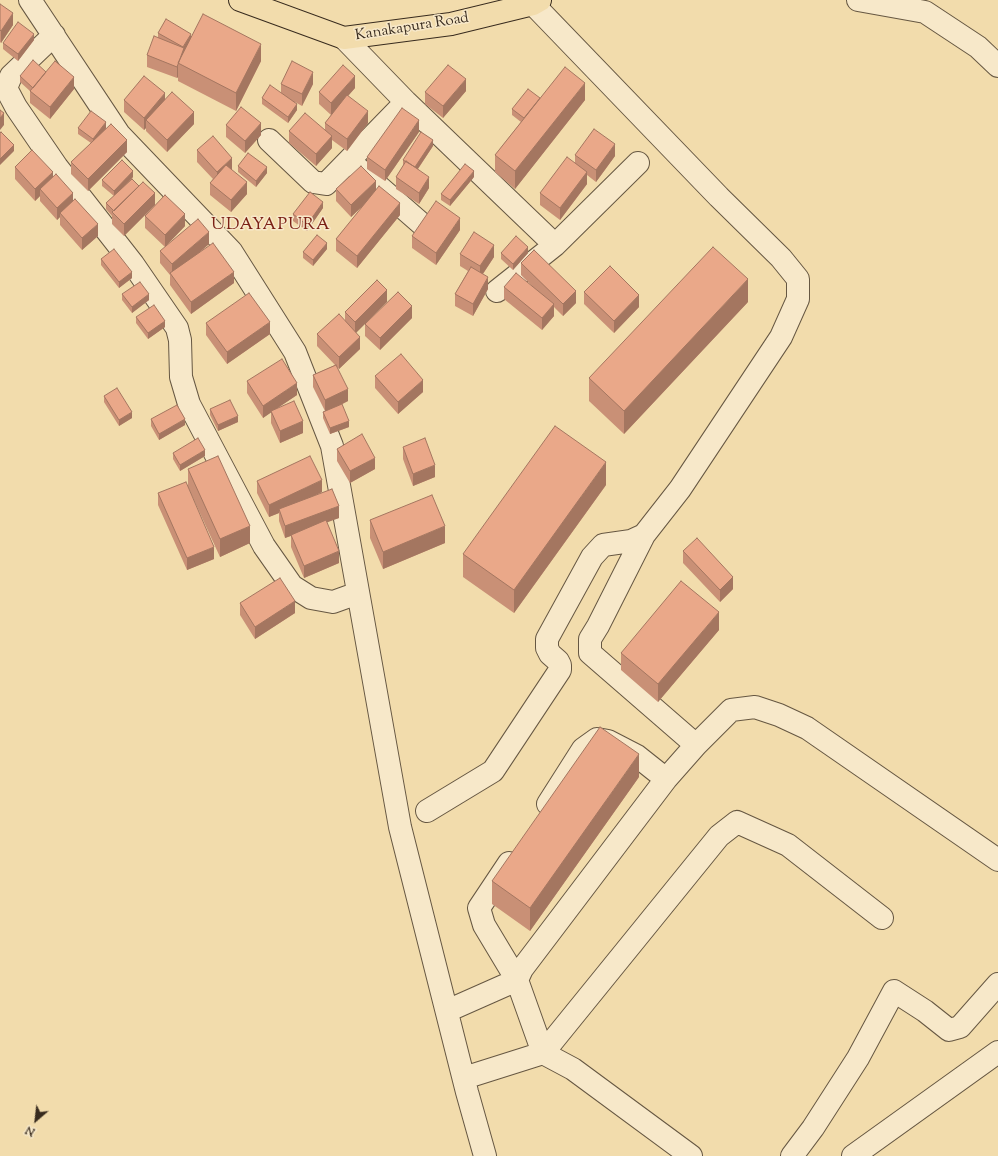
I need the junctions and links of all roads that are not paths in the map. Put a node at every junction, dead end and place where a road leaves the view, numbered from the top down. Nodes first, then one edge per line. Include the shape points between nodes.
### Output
1 (30, 0) edge
2 (240, 0) edge
3 (858, 0) edge
4 (537, 2) edge
5 (54, 35) junction
6 (344, 38) junction
7 (998, 66) edge
8 (406, 102) junction
9 (269, 140) dead end
10 (349, 160) junction
11 (638, 163) dead end
12 (424, 226) edge
13 (555, 245) junction
14 (497, 291) dead end
15 (644, 535) junction
16 (358, 593) junction
17 (696, 745) junction
18 (666, 779) junction
19 (427, 811) dead end
20 (535, 822) edge
21 (518, 849) edge
22 (998, 860) edge
23 (882, 918) dead end
24 (517, 980) junction
25 (998, 984) edge
26 (447, 1011) junction
27 (998, 1052) edge
28 (543, 1053) junction
29 (464, 1078) junction
30 (485, 1156) edge
31 (691, 1156) edge
32 (792, 1156) edge
33 (853, 1156) edge

1 - 5 street
2 - 6 highway, Kanakapura Road
3 - 7 street via 925,12 978,47
4 - 6 highway, Kanakapura Road via 450,24
4 - 15 street via 713,191 782,258 798,280 798,299 781,337 680,489
5 - 16 street via 119,134 231,250 295,352 332,446
5 - 16 street via 11,76 6,88 16,107 57,167 133,264 177,328 180,340 181,377 189,404 264,546 288,581 311,598 333,602
6 - 8 street
8 - 10 street
8 - 13 street
9 - 10 street via 313,182 326,184
10 - 12 street
11 - 13 street
13 - 14 street
15 - 17 street via 590,639 590,653
15 - 19 street via 631,541 603,545 592,557 547,639 547,648 558,661 560,670 493,771
16 - 26 street via 400,827
17 - 18 street
17 - 22 street via 731,710 754,707 779,715 807,728
18 - 20 street via 637,756 608,741 597,739 583,749
18 - 24 street via 522,969
21 - 24 street via 479,908 484,925
23 - 28 street via 788,846 737,822 719,836
24 - 26 street
24 - 28 street
25 - 32 street via 960,1027 949,1030 894,991 858,1058
26 - 29 street
27 - 33 street
28 - 29 street
28 - 31 street via 573,1070
29 - 30 street

